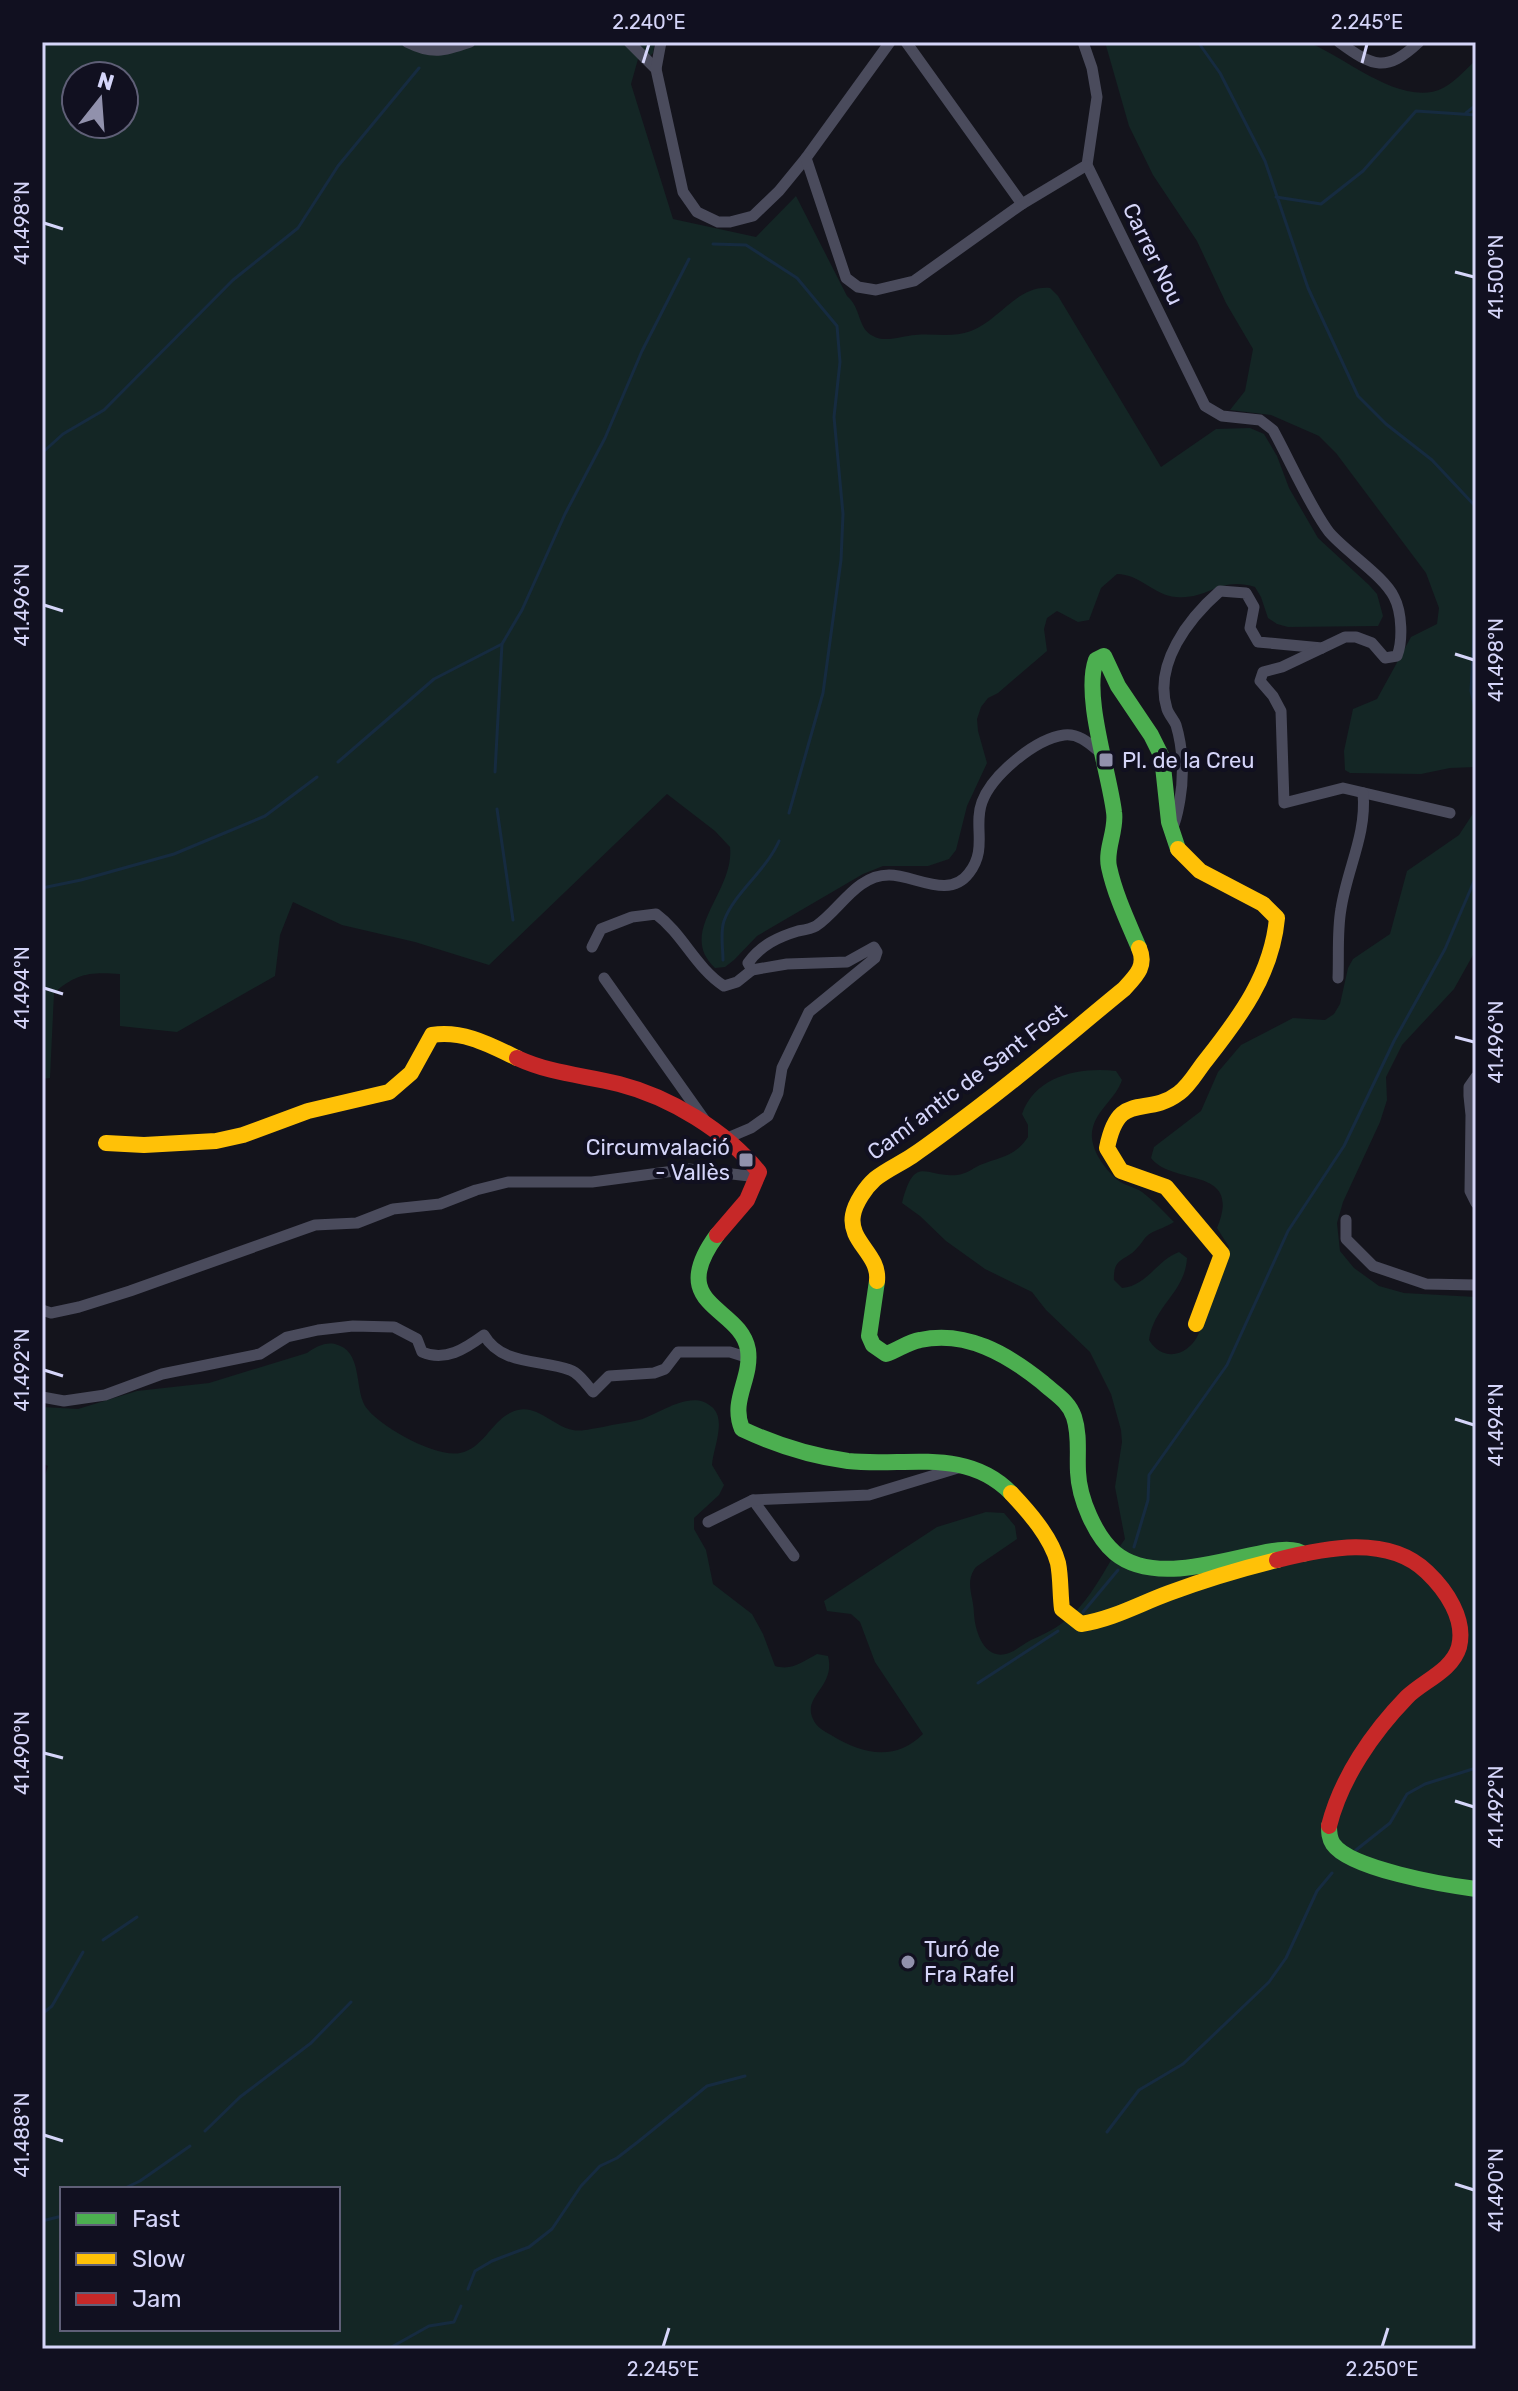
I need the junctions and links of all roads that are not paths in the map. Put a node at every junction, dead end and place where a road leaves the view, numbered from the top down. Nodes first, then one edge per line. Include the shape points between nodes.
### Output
1 (407, 42) edge
2 (470, 42) edge
3 (629, 42) edge
4 (661, 42) edge
5 (890, 42) edge
6 (906, 42) edge
7 (1083, 42) edge
8 (1339, 42) edge
9 (1419, 42) edge
10 (656, 69) junction
11 (806, 158) junction
12 (1087, 165) junction
13 (1022, 204) junction
14 (1322, 648) junction
15 (1092, 735) junction
16 (1363, 793) junction
17 (1450, 813) dead end
18 (1172, 829) junction
19 (592, 947) dead end
20 (752, 970) junction
21 (604, 978) dead end
22 (1338, 978) dead end
23 (1476, 1077) edge
24 (718, 1134) junction
25 (106, 1143) dead end
26 (758, 1177) junction
27 (1476, 1203) edge
28 (1346, 1220) dead end
29 (1476, 1285) edge
30 (42, 1310) edge
31 (1196, 1324) dead end
32 (749, 1358) junction
33 (42, 1397) edge
34 (964, 1466) junction
35 (753, 1500) junction
36 (708, 1522) dead end
37 (1304, 1555) junction
38 (794, 1556) dead end
39 (1476, 1889) edge

1 - 2 street via 431,51
3 - 10 street
4 - 10 street
5 - 11 street
6 - 13 street
7 - 12 street via 1097,97
8 - 9 street via 1368,62 1384,64
10 - 11 street via 683,192 706,218 730,222 753,216
11 - 13 street via 846,278 858,287 876,290 914,281
12 - 13 street
12 - 14 street, Carrer Nou via 1205,406 1222,416 1260,420 1273,430 1326,528 1394,595 1400,614 1397,656 1385,658 1372,643 1356,637
14 - 16 street via 1263,672 1260,681 1281,711 1284,803 1343,788
14 - 18 street via 1258,642 1250,628 1254,607 1246,593 1220,591 1198,610 1168,660 1164,688 1167,710 1176,724 1183,783
15 - 18 street via 1091,674 1096,660 1104,656 1162,757
15 - 20 street via 1050,740 998,776 979,814 977,859 958,883 941,886 889,875 867,880 814,928 767,943 748,963
15 - 37 street, Camí antic de Sant Fost via 1102,754 1115,815 1108,864 1143,964 1124,989 984,1103 866,1189 852,1222 878,1272 869,1336 886,1354 920,1339 989,1346 1060,1397 1074,1416 1079,1484 1104,1540 1121,1558 1146,1565 1198,1567 1279,1548 1299,1549
16 - 17 street
16 - 22 street via 1361,835 1340,911
18 - 31 street via 1177,848 1200,871 1263,904 1277,918 1277,937 1261,979 1221,1041 1178,1094 1130,1107 1113,1124 1107,1148 1121,1171 1166,1187 1222,1254
19 - 20 street via 601,929 656,914 724,986
20 - 24 street via 847,962 874,947 877,952 809,1012 782,1068 768,1116 751,1128
21 - 24 street
23 - 27 street via 1469,1087 1470,1191
24 - 25 street via 645,1092 565,1076 443,1031 432,1035 411,1073 389,1092 216,1141
24 - 26 street via 754,1164
26 - 30 street via 689,1169 592,1182 508,1182 440,1204 393,1209 357,1223 315,1225 79,1307
26 - 32 street via 752,1194 715,1233 700,1273 708,1305 738,1330
28 - 29 street via 1346,1239 1373,1266 1426,1284
32 - 33 street via 721,1351 678,1352 665,1369 609,1376 593,1392 574,1371 513,1358 490,1346 484,1335 462,1351 433,1357 422,1352 417,1339 394,1327 353,1326 287,1337 260,1354 162,1374 105,1395 64,1401
32 - 34 street via 736,1403 742,1429 808,1455
34 - 35 street via 869,1495
34 - 37 street via 993,1475 1046,1538 1058,1564 1062,1609 1081,1624 1100,1622 1183,1588
35 - 36 street
35 - 38 street
37 - 39 street via 1355,1546 1393,1550 1421,1566 1439,1587 1460,1630 1452,1661 1410,1694 1379,1731 1333,1807 1329,1840 1352,1860

